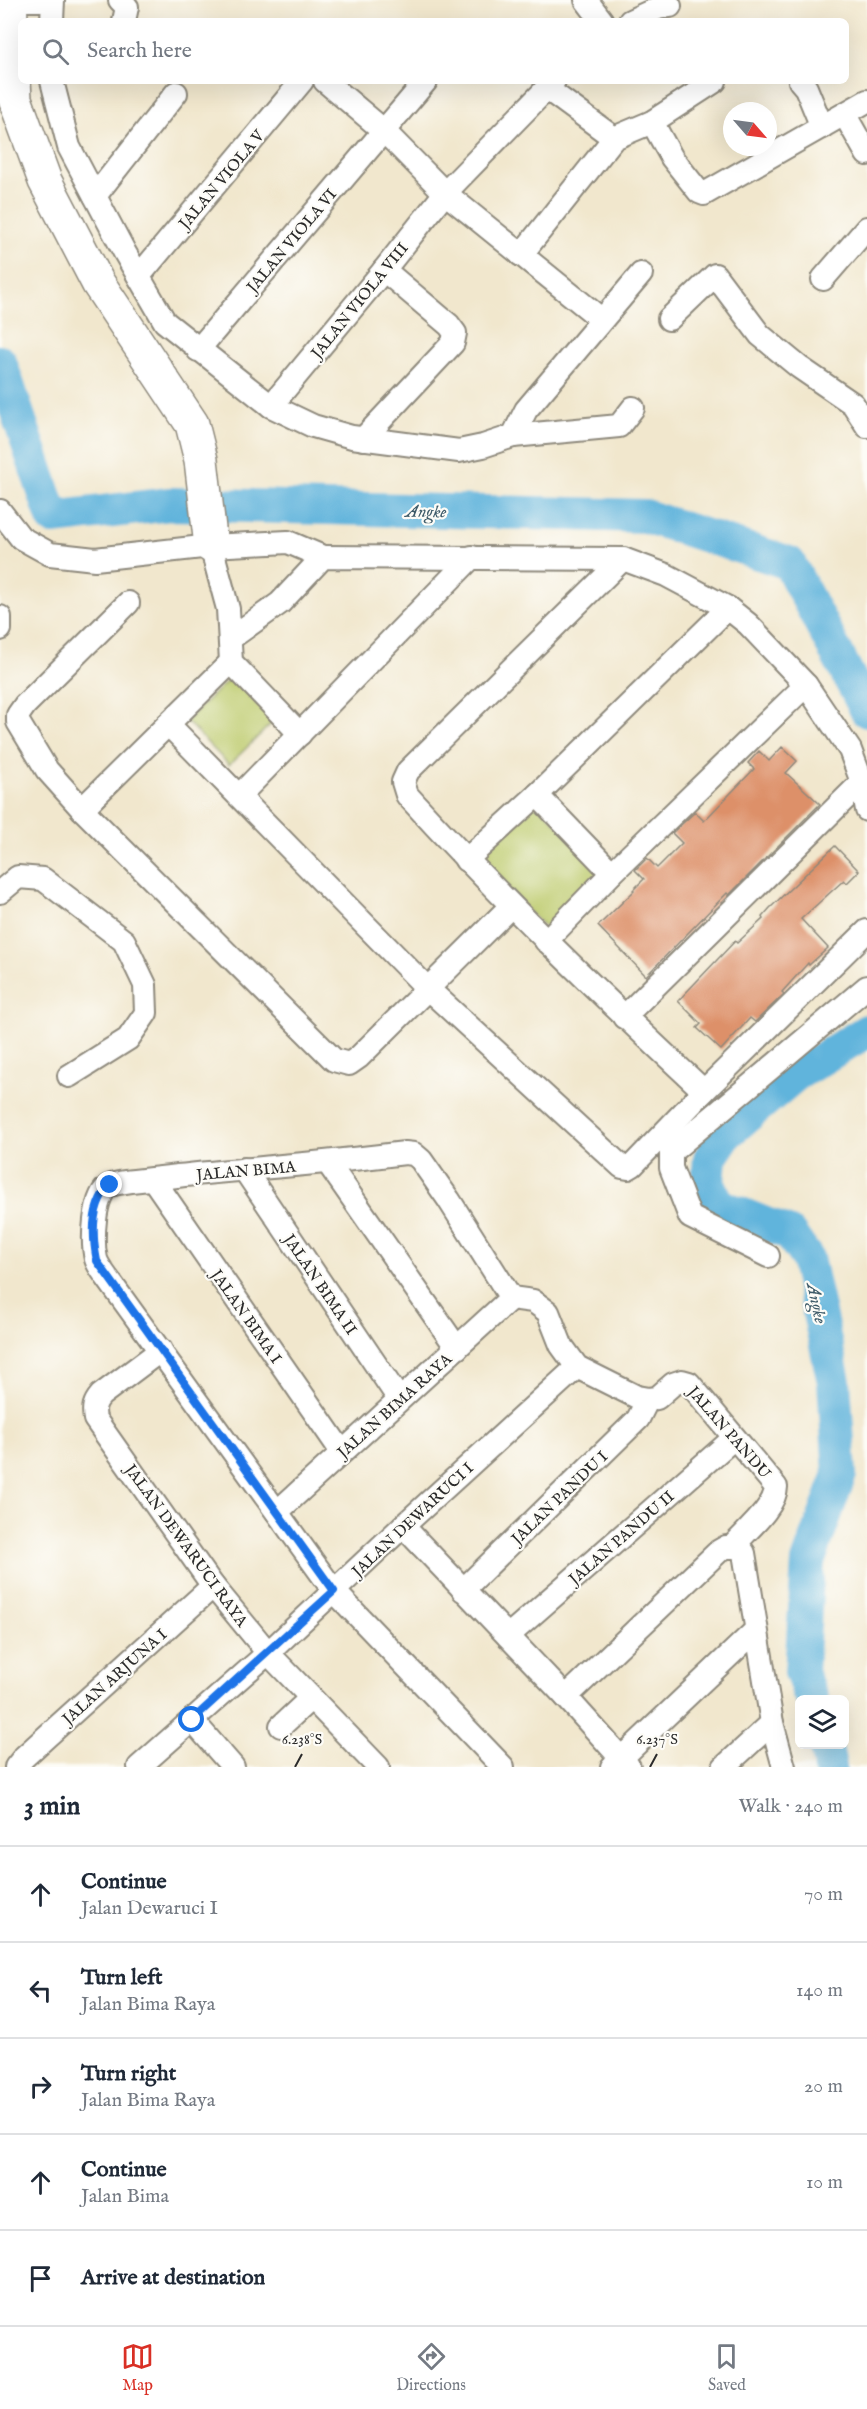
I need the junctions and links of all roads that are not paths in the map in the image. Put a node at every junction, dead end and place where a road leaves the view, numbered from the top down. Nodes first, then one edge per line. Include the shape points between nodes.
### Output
1 (10, 0) edge
2 (22, 0) edge
3 (41, 0) edge
4 (53, 0) edge
5 (120, 0) edge
6 (586, 0) edge
7 (670, 6) dead end
8 (52, 18) edge
9 (125, 18) edge
10 (601, 18) edge
11 (636, 18) edge
12 (53, 84) edge
13 (299, 84) edge
14 (329, 84) edge
15 (423, 84) edge
16 (710, 84) edge
17 (803, 84) edge
18 (550, 85) edge
19 (176, 93) dead end
20 (867, 101) edge
21 (652, 122) junction
22 (850, 124) dead end
23 (822, 127) junction
24 (383, 130) junction
25 (614, 138) junction
26 (867, 154) edge
27 (445, 193) junction
28 (95, 196) junction
29 (867, 228) edge
30 (520, 255) junction
31 (384, 270) junction
32 (641, 274) dead end
33 (139, 276) junction
34 (823, 279) dead end
35 (669, 318) dead end
36 (601, 319) junction
37 (198, 350) junction
38 (271, 406) junction
39 (633, 408) dead end
40 (867, 426) edge
41 (513, 436) junction
42 (363, 440) junction
43 (0, 510) edge
44 (210, 541) junction
45 (323, 557) junction
46 (472, 557) junction
47 (622, 559) junction
48 (128, 603) dead end
49 (729, 608) junction
50 (0, 617) edge
51 (0, 628) edge
52 (231, 638) junction
53 (231, 662) junction
54 (806, 685) junction
55 (168, 724) junction
56 (300, 734) junction
57 (862, 782) junction
58 (537, 795) junction
59 (239, 796) junction
60 (82, 809) junction
61 (867, 810) edge
62 (466, 860) junction
63 (612, 873) junction
64 (0, 892) edge
65 (511, 906) junction
66 (867, 931) edge
67 (546, 941) junction
68 (867, 987) edge
69 (427, 988) junction
70 (624, 1017) junction
71 (69, 1076) dead end
72 (704, 1091) junction
73 (328, 1163) junction
74 (243, 1169) junction
75 (153, 1179) junction
76 (768, 1256) dead end
77 (511, 1298) junction
78 (457, 1348) junction
79 (161, 1350) junction
80 (578, 1367) junction
81 (399, 1399) junction
82 (648, 1399) junction
83 (734, 1438) junction
84 (342, 1452) junction
85 (277, 1512) junction
86 (403, 1526) junction
87 (736, 1547) junction
88 (213, 1586) junction
89 (463, 1590) junction
90 (334, 1591) junction
91 (756, 1630) junction
92 (508, 1636) junction
93 (268, 1653) junction
94 (566, 1697) junction
95 (311, 1698) junction
96 (192, 1720) junction
97 (772, 1723) junction
98 (281, 1725) dead end
99 (621, 1764) edge
100 (16, 1767) edge
101 (140, 1767) edge
102 (233, 1767) edge
103 (378, 1767) edge
104 (503, 1767) edge
105 (724, 1767) edge
106 (784, 1767) edge

1 - 44 street via 15,99 45,181 98,283 192,424 201,460
2 - 3 street
4 - 8 street
5 - 9 street via 127,7
6 - 10 street
7 - 11 street
12 - 28 street via 69,147
13 - 33 street, JALAN VIOLA V
14 - 24 street
15 - 24 street, JALAN VIOLA VI
16 - 21 street
17 - 23 street
18 - 25 street
18 - 27 street, JALAN VIOLA VIII
19 - 28 street
20 - 23 street
21 - 23 street via 672,158 704,194
21 - 25 street
22 - 26 street
24 - 27 street
24 - 37 street, JALAN VIOLA VI
25 - 30 street
27 - 30 street
27 - 31 street, JALAN VIOLA VIII
28 - 33 street
29 - 34 street
30 - 36 street
31 - 38 street, JALAN VIOLA VIII
31 - 42 street via 455,333 453,343
32 - 36 street
33 - 37 street via 165,322
35 - 40 street via 715,275 760,335 853,404
36 - 41 street via 526,410
37 - 38 street
38 - 42 street via 313,426
39 - 41 street via 619,426
41 - 42 street via 459,451
43 - 44 street via 21,538 50,554 95,559
44 - 45 street via 288,542
44 - 52 street via 228,609
45 - 46 street
45 - 52 street via 280,603
46 - 47 street
46 - 56 street
47 - 49 street via 666,575
47 - 62 street via 408,771 403,782 407,795
48 - 60 street via 18,715 18,722 47,770
49 - 54 street
49 - 58 street
50 - 51 street
52 - 53 street
53 - 55 street
53 - 56 street
54 - 57 street via 850,750
54 - 63 street
55 - 59 street
55 - 60 street
56 - 59 street
57 - 61 street
57 - 70 street
58 - 62 street
58 - 63 street
59 - 69 street
60 - 69 street via 334,1060 349,1064 359,1057
62 - 65 street
63 - 67 street
64 - 71 street via 18,878 43,879 124,941 145,985 146,1013 128,1039
65 - 67 street
65 - 69 street
66 - 72 street
67 - 70 street
68 - 76 street via 671,1152 671,1168 690,1217
69 - 72 street via 622,1167 633,1165
70 - 72 street
73 - 74 street, JALAN BIMA
73 - 77 street, JALAN BIMA via 414,1154 449,1200
73 - 78 street
74 - 75 street, JALAN BIMA
74 - 81 street, JALAN BIMA II
75 - 79 street, JALAN BIMA via 110,1185 100,1195 93,1242 97,1261
75 - 84 street, JALAN BIMA I
77 - 78 street, JALAN BIMA RAYA
77 - 80 street via 533,1301 548,1312 561,1345
78 - 81 street, JALAN BIMA RAYA
79 - 85 street
79 - 88 street, JALAN DEWARUCI RAYA via 101,1395 96,1401 95,1419
80 - 82 street
80 - 86 street, JALAN DEWARUCI I
81 - 84 street, JALAN BIMA RAYA
82 - 83 street, JALAN PANDU via 657,1398 673,1384 689,1383
82 - 89 street, JALAN PANDU I via 638,1419
83 - 87 street, JALAN PANDU via 776,1487 771,1503
83 - 92 street, JALAN PANDU II
84 - 85 street, JALAN BIMA RAYA
85 - 90 street
86 - 89 street
86 - 90 street, JALAN DEWARUCI I
87 - 91 street via 744,1553
87 - 94 street via 719,1551
88 - 93 street, JALAN DEWARUCI RAYA
88 - 100 street, JALAN ARJUNA I
89 - 92 street
90 - 93 street, JALAN DEWARUCI I
90 - 104 street
91 - 97 street
91 - 99 street
92 - 94 street
93 - 95 street, JALAN DEWARUCI RAYA
93 - 96 street, JALAN DEWARUCI I
94 - 99 street
95 - 98 street
95 - 103 street, JALAN DEWARUCI RAYA
96 - 101 street, JALAN DEWARUCI I
96 - 102 street
97 - 105 street
97 - 106 street

